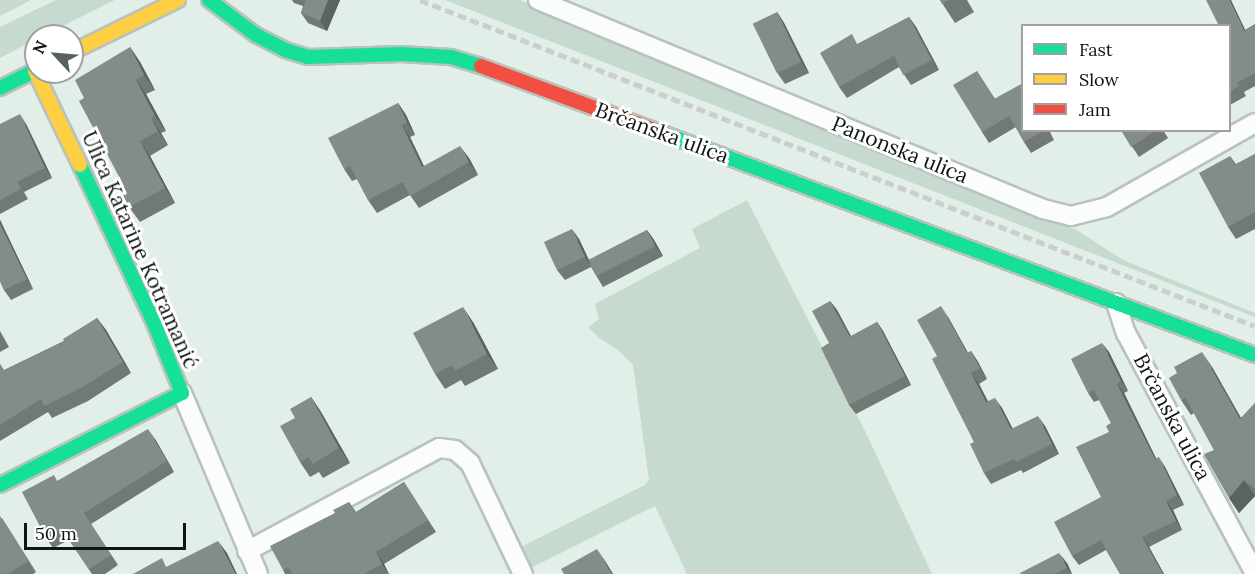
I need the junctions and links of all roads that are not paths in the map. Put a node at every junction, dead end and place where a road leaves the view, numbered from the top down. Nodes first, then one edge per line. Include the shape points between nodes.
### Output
1 (178, 0) edge
2 (209, 0) edge
3 (538, 0) edge
4 (84, 46) edge
5 (24, 76) edge
6 (41, 84) edge
7 (0, 88) edge
8 (1255, 123) edge
9 (1116, 303) junction
10 (1255, 355) edge
11 (182, 393) junction
12 (0, 485) edge
13 (247, 551) junction
14 (258, 574) edge
15 (523, 574) edge
16 (1255, 574) edge

1 - 4 street
2 - 9 street, Brčanska ulica via 256,35 308,57 401,54 451,57 483,66
3 - 8 street, Panonska ulica via 1043,209 1071,216 1107,207
5 - 7 street
6 - 11 street, Ulica Katarine Kotramanić via 154,323
9 - 10 street, Brčanska ulica
9 - 16 street, Brčanska ulica via 1126,333
11 - 12 street, Ulica Katarine Kotramanić
11 - 13 street
13 - 14 street
13 - 15 street via 439,448 455,450 470,463

